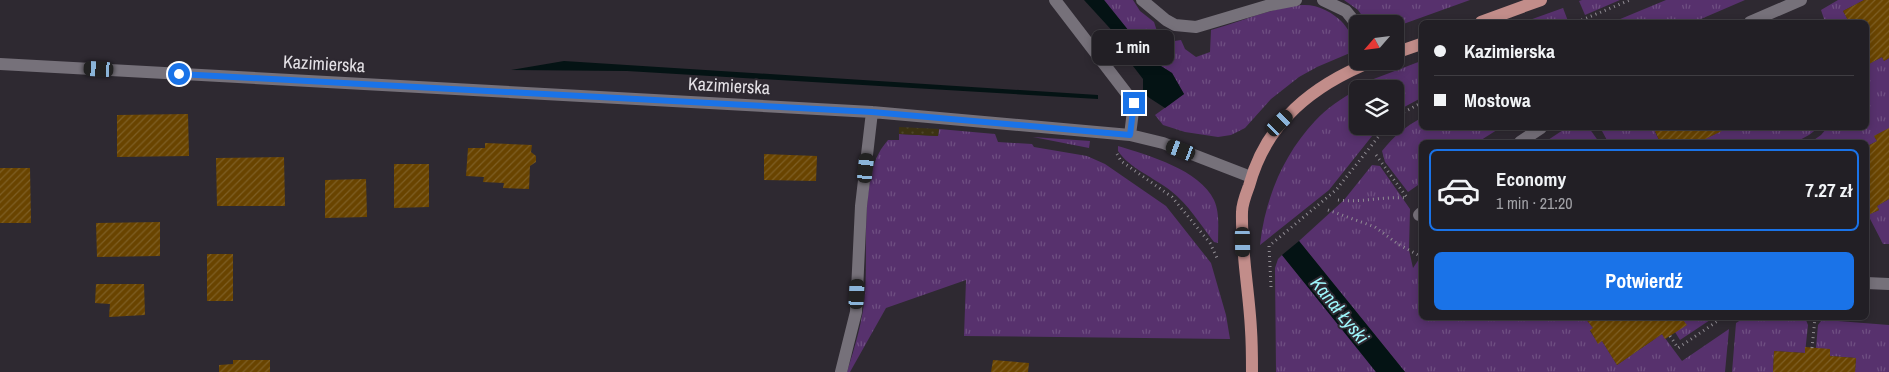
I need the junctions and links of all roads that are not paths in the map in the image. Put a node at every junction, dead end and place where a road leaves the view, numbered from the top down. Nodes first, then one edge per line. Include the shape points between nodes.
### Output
1 (1055, 0) edge
2 (1142, 0) edge
3 (1296, 0) edge
4 (1323, 0) edge
5 (1541, 0) edge
6 (1801, 0) edge
7 (1349, 15) edge
8 (1486, 20) edge
9 (1755, 20) edge
10 (1419, 45) edge
11 (1404, 50) edge
12 (0, 64) edge
13 (1354, 70) edge
14 (872, 112) junction
15 (1537, 130) edge
16 (1130, 135) junction
17 (1523, 140) edge
18 (1251, 177) junction
19 (1869, 283) edge
20 (1889, 284) edge
21 (841, 372) edge
22 (1252, 372) edge

1 - 16 street via 1134,103
2 - 3 street via 1175,25 1196,27
4 - 7 street
5 - 8 main road
6 - 9 street
10 - 11 main road
12 - 14 street, Kazimierska
13 - 18 main road via 1302,101 1280,123
14 - 16 street, Kazimierska
14 - 21 street via 856,312
15 - 17 street
16 - 18 street, Kazimierska via 1163,143
18 - 22 main road via 1242,210
19 - 20 street

